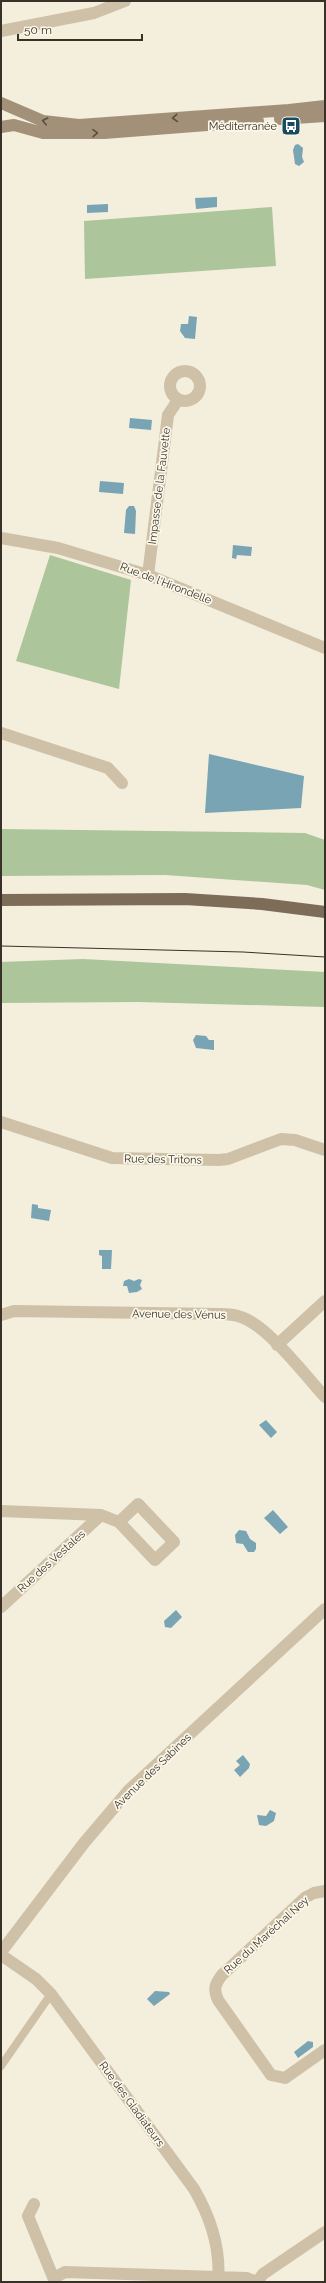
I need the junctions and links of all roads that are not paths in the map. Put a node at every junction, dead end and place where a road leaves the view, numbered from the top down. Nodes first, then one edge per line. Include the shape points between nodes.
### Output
1 (125, 1) edge
2 (1, 31) edge
3 (1, 103) edge
4 (325, 106) edge
5 (325, 116) edge
6 (1, 125) edge
7 (178, 400) dead end
8 (1, 538) edge
9 (148, 575) junction
10 (324, 646) edge
11 (1, 733) edge
12 (122, 783) dead end
13 (1, 900) edge
14 (325, 912) edge
15 (1, 1122) edge
16 (325, 1150) edge
17 (325, 1301) edge
18 (1, 1315) edge
19 (277, 1345) junction
20 (325, 1397) edge
21 (1, 1512) edge
22 (101, 1515) junction
23 (119, 1522) junction
24 (1, 1607) edge
25 (325, 1609) edge
26 (325, 1891) edge
27 (1, 1954) edge
28 (51, 1994) junction
29 (325, 2050) edge
30 (1, 2066) edge
31 (34, 2204) dead end
32 (325, 2232) edge
33 (55, 2280) edge
34 (218, 2280) edge
35 (257, 2282) edge

1 - 2 street via 94,14
4 -> 3 street via 79,124 44,122
3 - 6 street
6 -> 5 street via 14,125 43,133 104,133
7 - 9 street, Impasse de la Fauvette via 168,415
8 - 9 street, Rue de l'Hirondelle via 58,548
9 - 10 street, Rue de l'Hirondelle
11 - 12 street via 108,768
13 - 14 main road via 186,899 262,904
15 - 16 street, Rue des Tritons via 112,1158 228,1159 281,1139 295,1140
17 - 19 street
18 - 19 street, Avenue des Vénus via 14,1311 229,1314 249,1320
19 - 20 street, Avenue des Vénus
21 - 22 street, Rue des Vestales
22 - 23 street, Rue des Vestales
22 - 24 street, Rue des Vestales
23 - 23 street, Rue des Vestales via 155,1560 174,1542 138,1504
25 - 27 street, Avenue des Sabines via 129,1790 84,1843
26 - 29 street, Rue du Maréchal Ney via 314,1892 306,1897 222,1975 215,1983 214,1992 272,2075 285,2078
27 - 28 street, Rue des Gladiateurs via 36,1979
28 - 30 lane
28 - 34 street, Rue des Gladiateurs via 198,2195 213,2229
31 - 33 street via 28,2216
32 - 35 street via 263,2274
33 - 34 street via 65,2272
34 - 35 street via 247,2278

